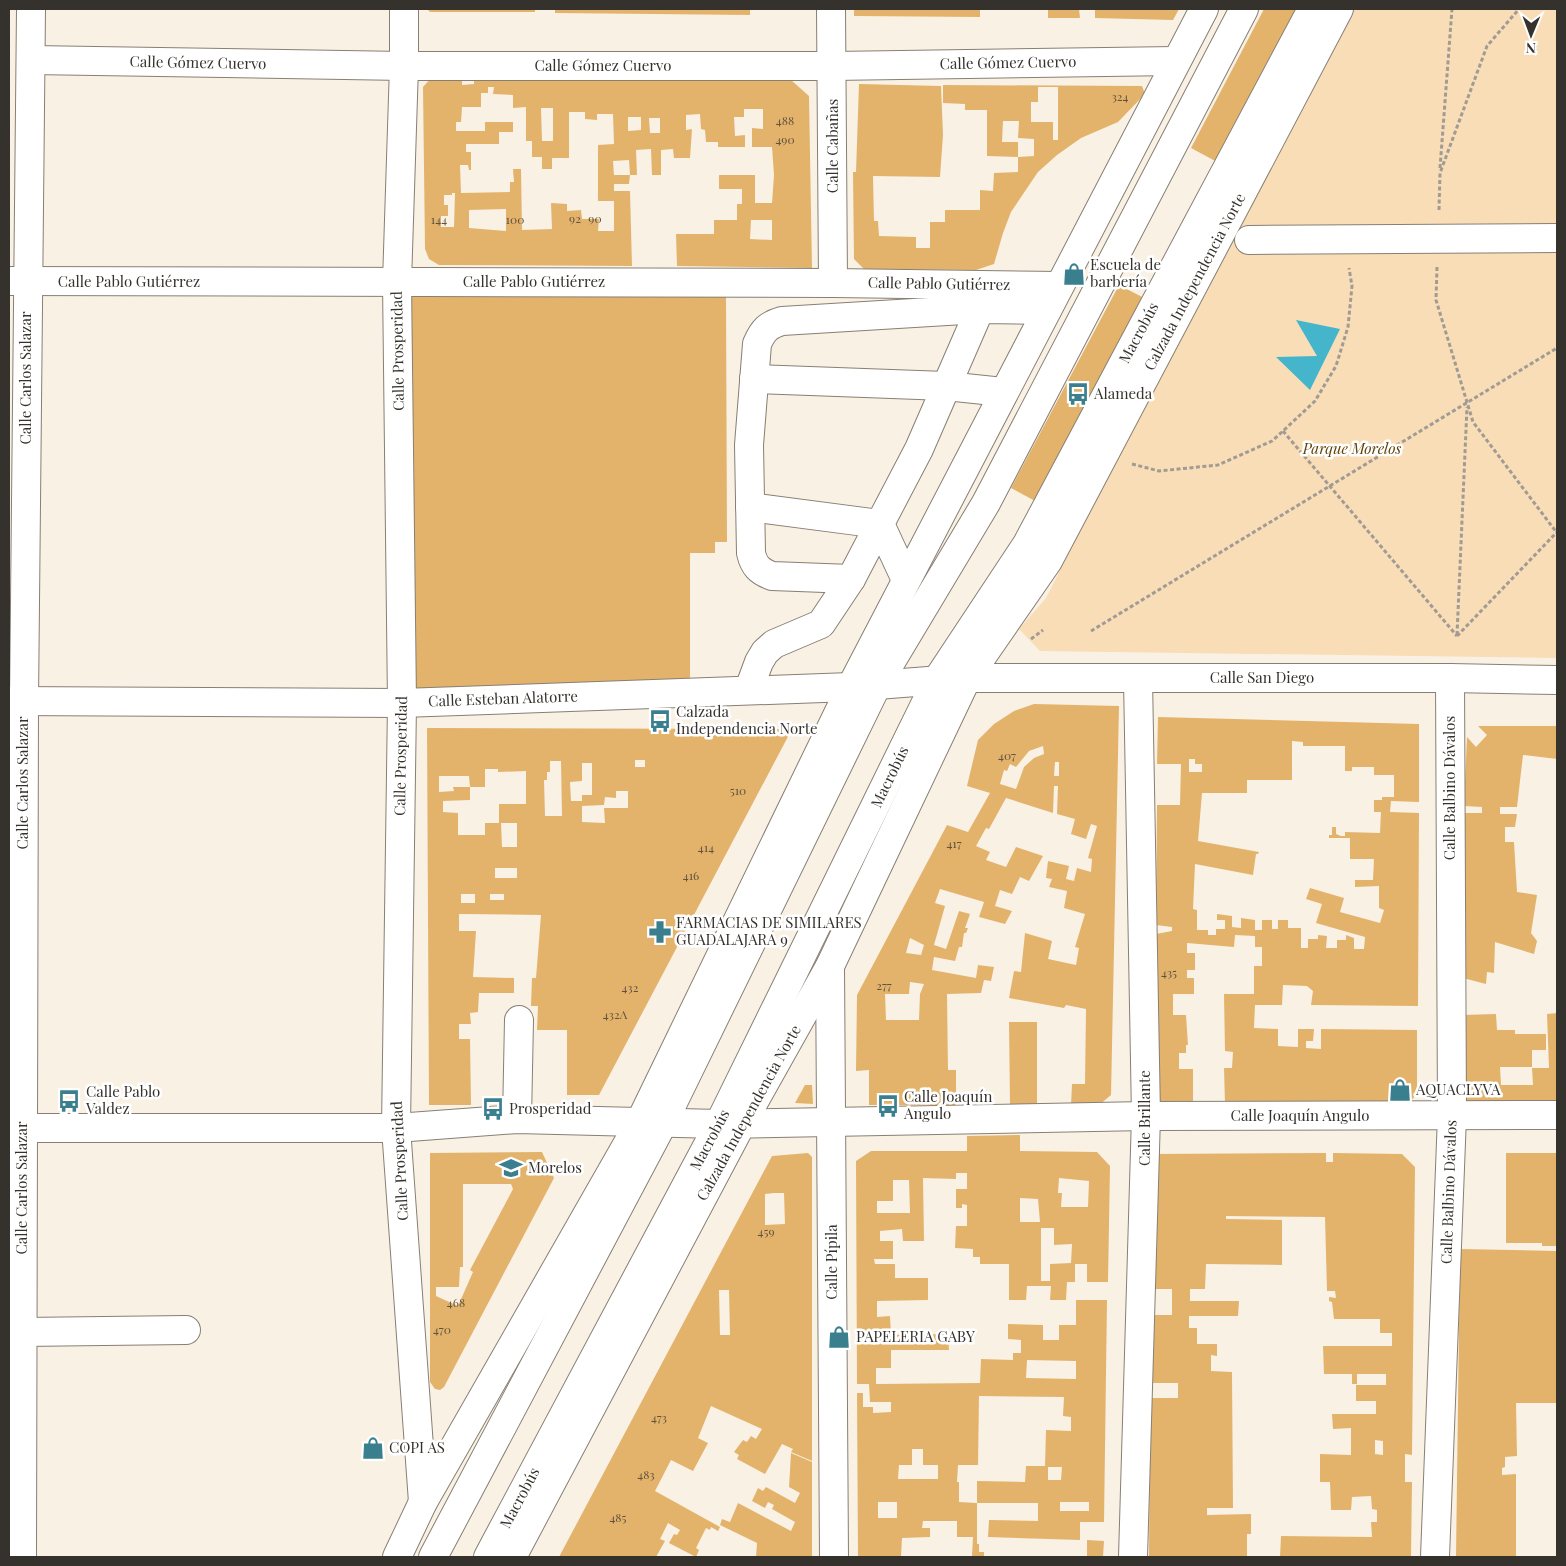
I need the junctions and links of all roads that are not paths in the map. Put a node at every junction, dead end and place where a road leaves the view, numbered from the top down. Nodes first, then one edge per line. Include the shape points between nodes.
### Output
1 (31, 9) edge
2 (404, 9) edge
3 (831, 9) edge
4 (1204, 9) edge
5 (1244, 9) edge
6 (1312, 9) edge
7 (1339, 9) edge
8 (31, 60) junction
9 (1176, 61) junction
10 (404, 66) junction
11 (833, 66) junction
12 (1557, 238) edge
13 (1249, 240) dead end
14 (18, 281) edge
15 (397, 282) junction
16 (833, 283) junction
17 (1059, 286) junction
18 (980, 310) junction
19 (1047, 310) junction
20 (754, 379) junction
21 (946, 386) junction
22 (1003, 392) junction
23 (750, 507) junction
24 (880, 524) junction
25 (851, 580) junction
26 (906, 580) junction
27 (968, 678) junction
28 (1450, 678) junction
29 (1138, 679) junction
30 (937, 680) junction
31 (1557, 680) edge
32 (864, 686) junction
33 (749, 689) junction
34 (16, 701) edge
35 (402, 703) junction
36 (830, 966) junction
37 (519, 1020) dead end
38 (1557, 1115) edge
39 (1146, 1116) junction
40 (1452, 1116) junction
41 (516, 1119) junction
42 (832, 1121) junction
43 (651, 1122) junction
44 (731, 1123) junction
45 (16, 1128) edge
46 (396, 1128) junction
47 (186, 1330) dead end
48 (22, 1332) junction
49 (423, 1502) junction
50 (22, 1557) edge
51 (397, 1557) edge
52 (433, 1557) edge
53 (488, 1557) edge
54 (512, 1557) edge
55 (834, 1557) edge
56 (1133, 1557) edge
57 (1436, 1557) edge

1 - 8 street, Calle Carlos Salazar
2 - 10 street, Calle Prosperidad
3 - 11 street, Calle Cabañas
4 - 9 street
5 - 32 street via 986,503
6 - 30 street, Macrobús via 1027,544
7 - 27 street, Calzada Independencia Norte via 1048,561
8 - 10 street, Calle Gómez Cuervo
8 - 14 street, Calle Carlos Salazar
9 - 11 street, Calle Gómez Cuervo
9 - 17 street
10 - 11 street, Calle Gómez Cuervo
10 - 15 street, Calle Prosperidad
11 - 16 street, Calle Cabañas
12 - 13 street
14 - 15 street, Calle Pablo Gutiérrez
14 - 34 street, Calle Carlos Salazar
15 - 16 street, Calle Pablo Gutiérrez
15 - 35 street, Calle Prosperidad
16 - 17 street, Calle Pablo Gutiérrez
17 - 19 street
18 - 19 street
18 - 20 street via 771,324 757,344
18 - 21 street
19 - 22 street
20 - 21 street
20 - 23 street via 749,445
21 - 22 street
21 - 24 street via 919,449
22 - 26 street
23 - 24 street
23 - 25 street via 751,553 754,564 762,572 772,576
24 - 25 street
24 - 26 street
25 - 33 street via 822,624 774,644 765,652
26 - 32 street
27 - 29 street, Calle San Diego
27 - 30 street, Calle Esteban Alatorre
27 - 36 street, Calzada Independencia Norte
28 - 29 street, Calle San Diego
28 - 31 street, Calle San Diego
28 - 40 street, Calle Balbino Dávalos
29 - 39 street, Calle Brillante
30 - 32 street, Calle Esteban Alatorre
30 - 44 street, Macrobús
32 - 33 street, Calle Esteban Alatorre
32 - 43 street
33 - 35 street, Calle Esteban Alatorre
34 - 35 street, Calle Esteban Alatorre
34 - 45 street, Calle Carlos Salazar
35 - 46 street, Calle Prosperidad
36 - 42 street, Calle Pípila
36 - 44 street, Calzada Independencia Norte
37 - 41 street
38 - 40 street, Calle Joaquín Angulo
39 - 40 street, Calle Joaquín Angulo
39 - 42 street, Calle Joaquín Angulo
39 - 56 street, Calle Brillante
40 - 57 street, Calle Balbino Dávalos
41 - 43 street
41 - 46 street
42 - 44 street, Calle Joaquín Angulo
42 - 55 street, Calle Pípila
43 - 44 street
43 - 49 street
43 - 52 street
44 - 53 street, Macrobús
44 - 54 street, Calzada Independencia Norte
45 - 46 street
45 - 48 street, Calle Carlos Salazar
46 - 49 street, Calle Prosperidad
47 - 48 street
48 - 50 street, Calle Carlos Salazar
49 - 51 street

